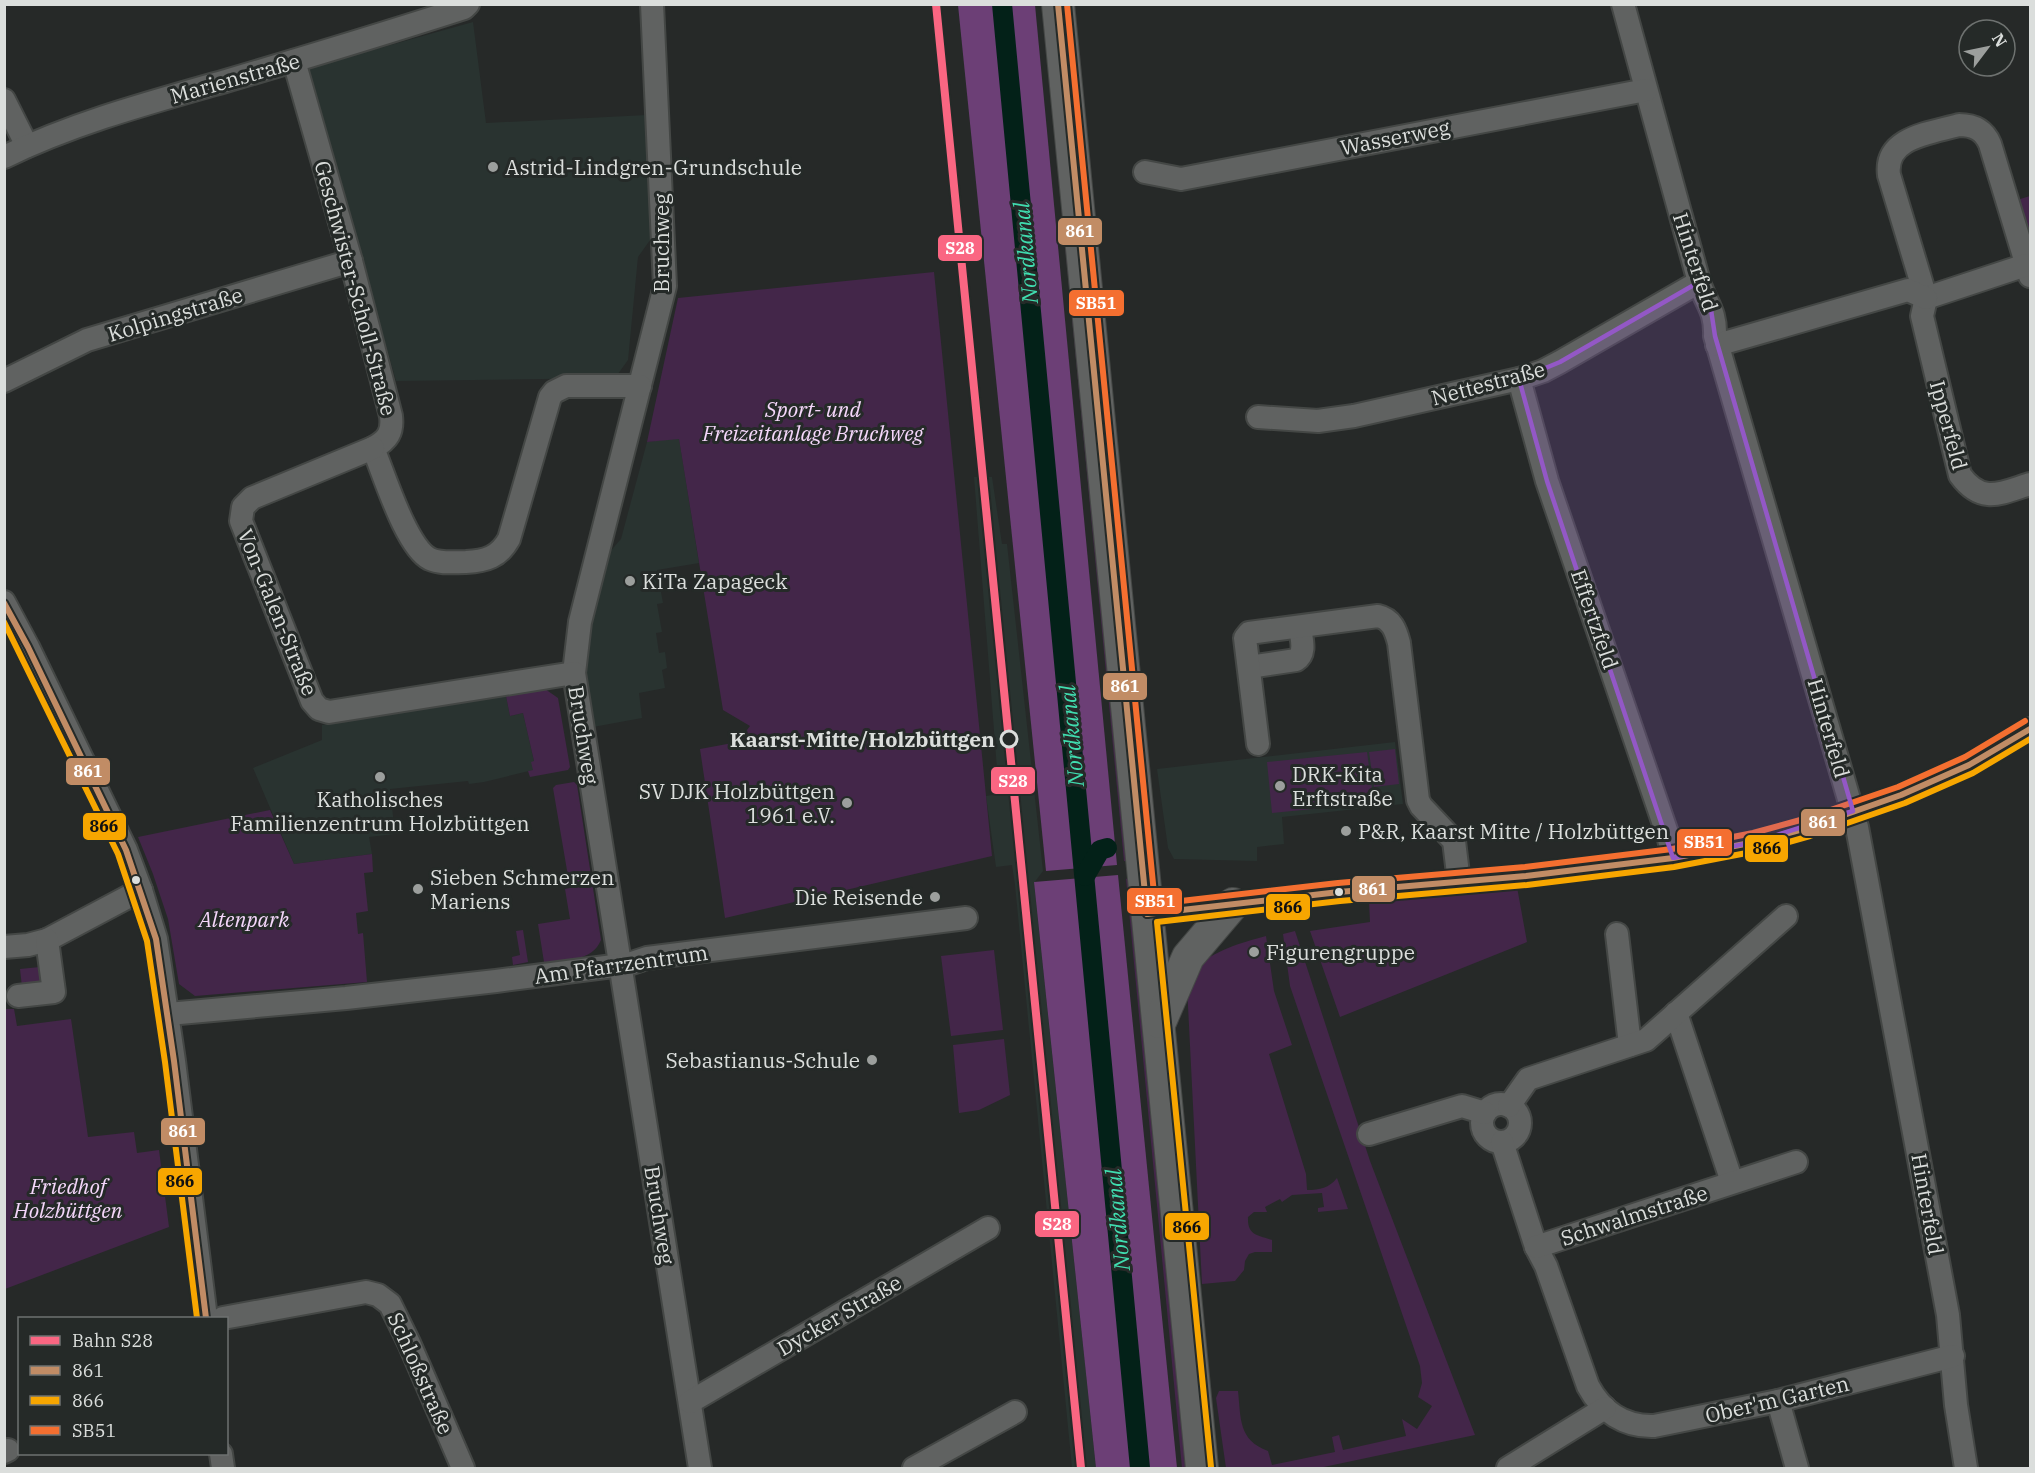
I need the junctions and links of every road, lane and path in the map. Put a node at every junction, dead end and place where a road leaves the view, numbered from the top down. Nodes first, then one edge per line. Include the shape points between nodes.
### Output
1 (468, 4) edge
2 (652, 4) edge
3 (1058, 4) edge
4 (1623, 4) edge
5 (294, 61) junction
6 (1646, 90) junction
7 (4, 100) edge
8 (27, 146) junction
9 (4, 157) edge
10 (1145, 172) dead end
11 (351, 261) junction
12 (2028, 270) edge
13 (1699, 282) junction
14 (1926, 298) junction
15 (1717, 345) junction
16 (1519, 379) junction
17 (4, 381) edge
18 (640, 386) junction
19 (1258, 417) dead end
20 (373, 448) junction
21 (2031, 484) edge
22 (4, 602) edge
23 (1300, 627) junction
24 (1249, 667) junction
25 (574, 673) junction
26 (2031, 729) edge
27 (1258, 744) dead end
28 (1853, 811) junction
29 (1673, 858) junction
30 (1459, 882) junction
31 (141, 890) junction
32 (1233, 904) junction
33 (1147, 914) junction
34 (1786, 916) dead end
35 (966, 918) dead end
36 (1617, 934) dead end
37 (47, 940) junction
38 (4, 946) edge
39 (620, 965) junction
40 (18, 996) dead end
41 (168, 1014) junction
42 (1676, 1014) junction
43 (1158, 1026) junction
44 (1630, 1046) junction
45 (1509, 1106) junction
46 (1485, 1113) junction
47 (1369, 1134) dead end
48 (1502, 1142) junction
49 (1796, 1162) dead end
50 (1732, 1182) junction
51 (988, 1228) dead end
52 (1536, 1247) junction
53 (206, 1317) edge
54 (228, 1317) edge
55 (1953, 1356) junction
56 (1778, 1401) junction
57 (690, 1402) junction
58 (1605, 1407) junction
59 (1015, 1412) dead end
60 (463, 1468) edge
61 (700, 1468) edge
62 (914, 1468) edge
63 (1202, 1468) edge
64 (1508, 1468) edge
65 (1797, 1468) edge
66 (1966, 1468) edge

1 - 5 street, Marienstraße
2 - 18 street, Bruchweg via 665,286
3 - 33 main road
4 - 6 street, Hinterfeld
5 - 8 street, Marienstraße via 121,111
5 - 11 street, Geschwister-Scholl-Straße
6 - 10 street, Wasserweg via 1181,179
6 - 13 street, Hinterfeld
7 - 8 street
8 - 9 street, Marienstraße
11 - 17 street, Kolpingstraße via 87,340
11 - 20 street, Geschwister-Scholl-Straße via 392,422 387,440
12 - 14 street
12 - 14 street via 1990,144 1981,131 1959,125 1906,142 1890,158 1888,169
13 - 15 street, Hinterfeld via 1710,303
13 - 16 street, Nettestraße via 1560,362
14 - 15 street via 1908,290
14 - 21 street, Ipperfeld via 1922,316 1960,475 1977,492 1987,495
15 - 28 street, Hinterfeld
16 - 19 street, Nettestraße via 1354,416 1318,421
16 - 29 street, Effertzfeld via 1547,481
18 - 20 street, Geschwister-Scholl-Straße via 566,386 554,392 509,539 499,554 481,561 438,562 421,553 410,538
18 - 25 street, Bruchweg via 580,622
20 - 25 street, Von-Galen-Straße via 252,498 243,507 241,521 312,702 329,712
22 - 31 street via 111,819
23 - 24 street via 1303,652 1296,660
23 - 24 street via 1249,633 1245,638
23 - 30 street via 1378,616 1396,630 1418,800 1454,842
24 - 27 street
25 - 39 street, Bruchweg
26 - 28 street via 1969,765
28 - 29 street via 1755,842
28 - 55 street, Hinterfeld
29 - 30 street
30 - 32 street
31 - 37 street
31 - 41 street via 156,939
32 - 33 street
32 - 43 main road via 1188,957
33 - 43 main road
34 - 42 street
35 - 39 street, Am Pfarrzentrum via 647,958
36 - 44 street
37 - 38 street
37 - 40 street via 54,992
39 - 41 street, Am Pfarrzentrum via 346,998
39 - 57 street, Bruchweg
41 - 53 street
42 - 44 street via 1646,1040
42 - 50 street, Schwalmstraße
43 - 63 main road
44 - 45 street via 1528,1079
45 - 46 street via 1498,1104
45 - 48 street via 1518,1115 1520,1127 1513,1138
46 - 47 street via 1462,1106
46 - 48 street, Ober'm Garten via 1483,1130 1490,1139
48 - 52 street, Ober'm Garten
49 - 50 street, Schwalmstraße
50 - 52 street, Schwalmstraße
51 - 57 street, Dycker Straße
52 - 58 street, Ober'm Garten via 1588,1386
54 - 60 street, Schloßstraße via 366,1292 378,1296 390,1304
55 - 56 street, Ober'm Garten
55 - 66 street, Hinterfeld
56 - 58 street, Ober'm Garten via 1637,1427
56 - 65 street
57 - 61 street, Bruchweg
58 - 64 street
59 - 62 street

